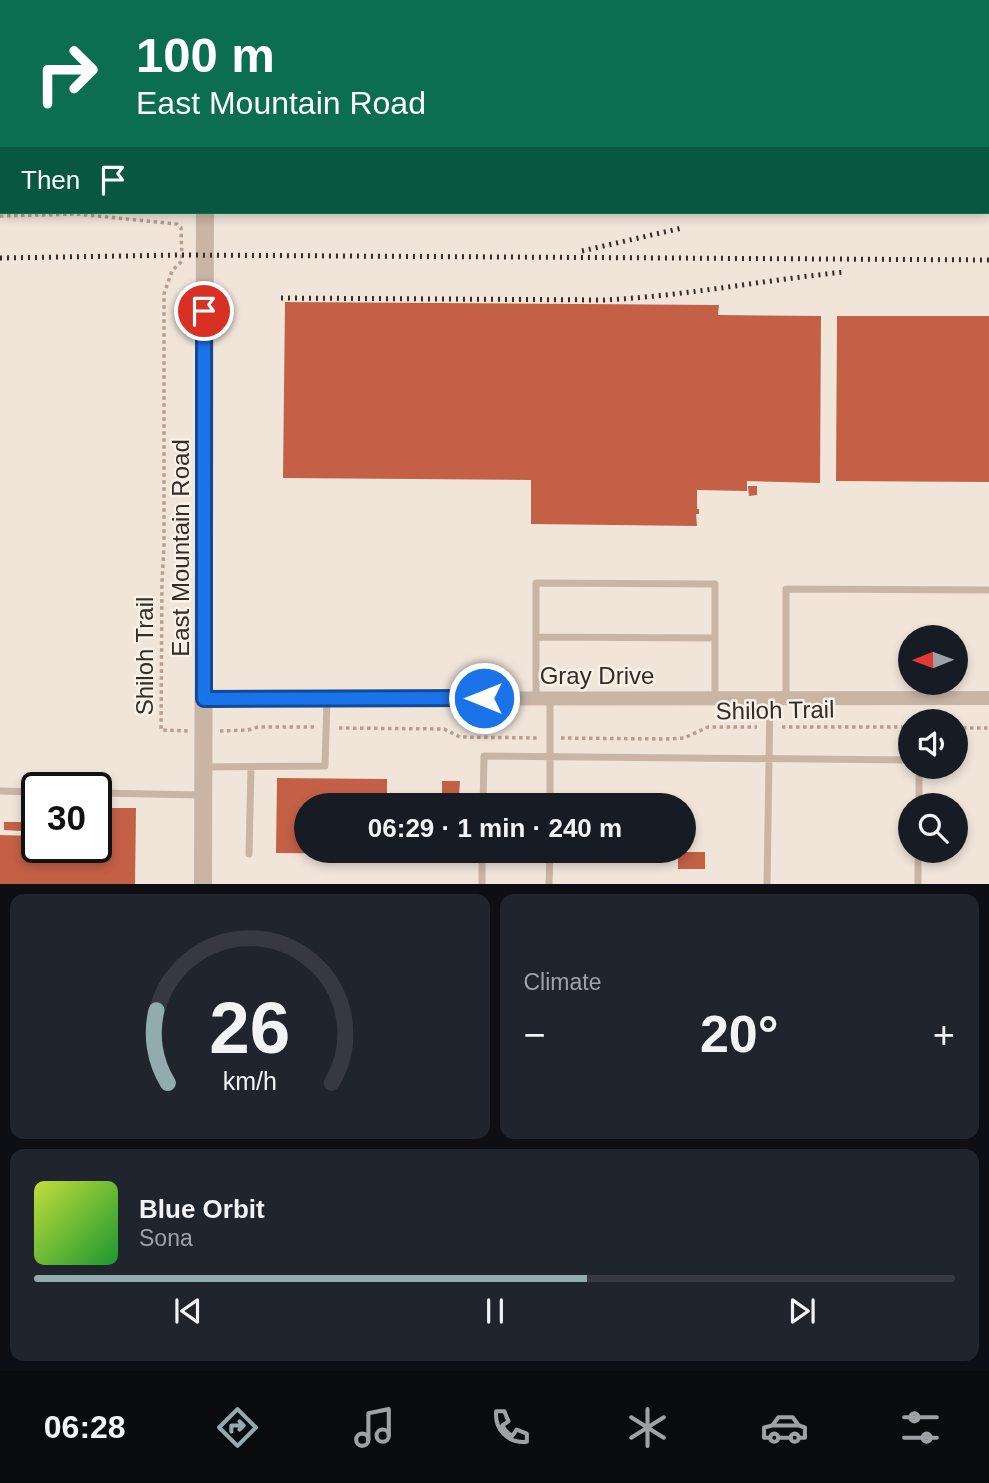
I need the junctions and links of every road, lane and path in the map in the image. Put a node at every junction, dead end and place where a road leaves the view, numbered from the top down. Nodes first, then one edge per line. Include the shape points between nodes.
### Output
1 (205, 214) edge
2 (0, 216) edge
3 (989, 590) edge
4 (536, 637) junction
5 (715, 638) junction
6 (543, 698) junction
7 (715, 698) junction
8 (770, 698) junction
9 (786, 698) junction
10 (989, 698) edge
11 (204, 699) junction
12 (327, 699) junction
13 (327, 727) junction
14 (771, 727) junction
15 (898, 727) edge
16 (968, 728) edge
17 (989, 728) edge
18 (204, 731) junction
19 (551, 738) junction
20 (551, 757) junction
21 (770, 759) junction
22 (898, 760) edge
23 (203, 767) junction
24 (251, 767) junction
25 (0, 791) edge
26 (21, 792) edge
27 (112, 793) edge
28 (483, 793) edge
29 (550, 793) edge
30 (203, 796) junction
31 (249, 854) dead end
32 (482, 863) edge
33 (550, 863) edge
34 (918, 863) edge
35 (203, 884) edge
36 (482, 884) edge
37 (549, 884) edge
38 (767, 884) edge
39 (918, 884) edge

1 - 11 street, East Mountain Road
2 - 18 path, Shiloh Trail via 77,214 181,228 182,261 172,271 164,294 161,730
3 - 9 lane via 786,589
4 - 5 lane
4 - 5 lane via 536,583 591,583 715,584
4 - 6 lane
5 - 7 lane
6 - 7 street, Gray Drive
6 - 12 street, Gray Drive
6 - 19 lane
7 - 8 street, Gray Drive
8 - 9 street, Gray Drive
8 - 14 lane
9 - 10 street, Gray Drive
11 - 12 street, Gray Drive
11 - 18 street, East Mountain Road
12 - 13 lane
13 - 18 path, Shiloh Trail
13 - 19 path, Shiloh Trail via 444,729 460,737
13 - 24 lane via 325,766
14 - 15 path, Shiloh Trail
14 - 19 path, Shiloh Trail via 708,727 684,738 667,739
14 - 21 lane
16 - 17 path
18 - 23 street, East Mountain Road
19 - 20 lane
20 - 21 lane
20 - 28 lane via 484,757
20 - 29 lane
21 - 22 lane
21 - 38 lane
23 - 24 lane
23 - 30 street, East Mountain Road
24 - 31 lane
25 - 26 lane
27 - 30 lane
30 - 35 street, East Mountain Road
32 - 36 lane
33 - 37 lane
34 - 39 lane

